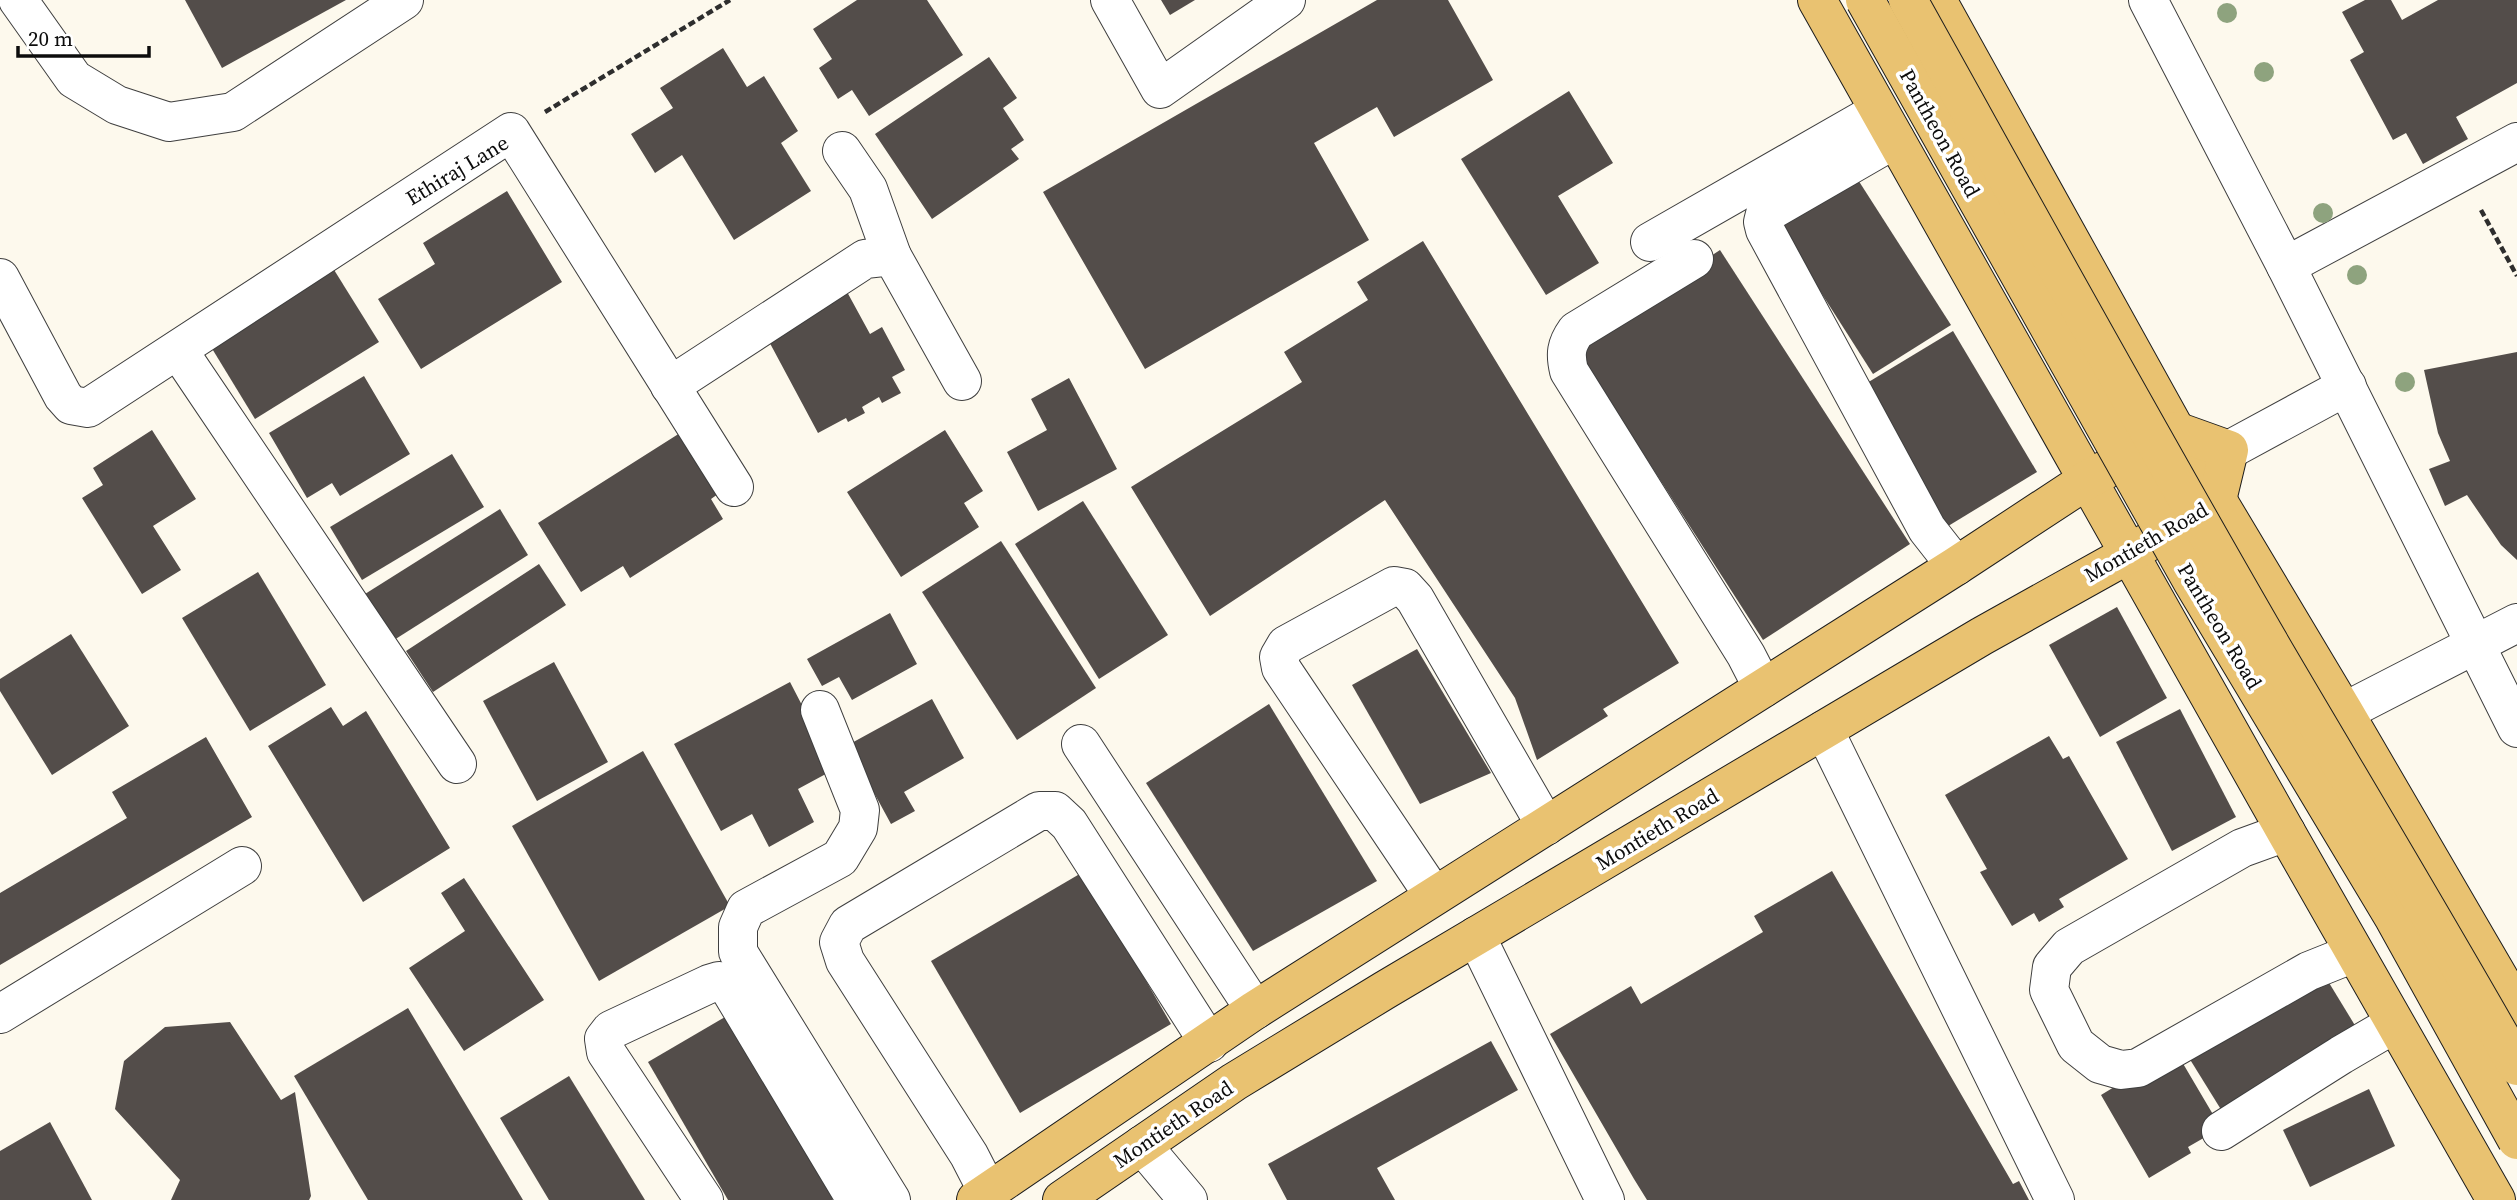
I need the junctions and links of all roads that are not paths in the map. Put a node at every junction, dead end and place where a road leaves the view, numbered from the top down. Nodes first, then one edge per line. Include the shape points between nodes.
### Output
1 (18, 0) edge
2 (404, 0) edge
3 (1110, 0) edge
4 (1286, 0) edge
5 (1817, 0) edge
6 (1865, 0) edge
7 (1908, 0) edge
8 (1937, 0) edge
9 (2148, 0) edge
10 (1887, 125) junction
11 (2517, 142) edge
12 (842, 151) dead end
13 (2064, 228) junction
14 (1650, 242) dead end
15 (892, 256) junction
16 (1694, 259) dead end
17 (2286, 266) junction
18 (1973, 277) junction
19 (0, 278) edge
20 (178, 350) junction
21 (962, 381) dead end
22 (670, 386) junction
23 (2347, 386) junction
24 (2176, 431) junction
25 (2229, 450) junction
26 (2087, 480) junction
27 (734, 487) dead end
28 (2217, 500) junction
29 (2129, 554) junction
30 (1956, 566) junction
31 (2517, 623) edge
32 (2475, 644) junction
33 (1763, 688) junction
34 (820, 710) dead end
35 (2344, 712) junction
36 (2517, 728) edge
37 (1824, 730) junction
38 (1081, 744) dead end
39 (457, 764) dead end
40 (1546, 826) junction
41 (2286, 832) junction
42 (242, 866) dead end
43 (1466, 876) junction
44 (1434, 896) junction
45 (1485, 931) junction
46 (2354, 953) junction
47 (2517, 1009) edge
48 (1255, 1010) junction
49 (0, 1014) edge
50 (2394, 1024) junction
51 (1209, 1043) junction
52 (2517, 1066) edge
53 (2221, 1131) dead end
54 (2517, 1140) edge
55 (1132, 1152) junction
56 (982, 1196) edge
57 (704, 1200) edge
58 (856, 1200) edge
59 (891, 1200) edge
60 (1062, 1200) edge
61 (1153, 1200) edge
62 (1188, 1200) edge
63 (1605, 1200) edge
64 (2055, 1200) edge
65 (2496, 1200) edge

1 - 2 street via 74,79 117,105 169,122 233,112
3 - 4 street via 1160,89
5 - 10 main road
6 - 54 main road, Pantheon Road, bridge via 2192,581 2394,918
7 - 52 main road, bridge via 2263,631
8 - 13 main road
9 - 17 street
10 - 14 street
10 - 18 main road
10 - 30 street via 1765,214 1762,222 1927,530
11 - 17 street
12 - 15 street via 867,189
13 - 18 main road
13 - 24 main road
15 - 21 street
15 - 22 street via 865,259
16 - 33 street via 1576,331 1565,355 1569,371
17 - 23 street
18 - 26 main road
19 - 20 street, Ethiraj Lane via 71,405 88,408
20 - 22 street, Ethiraj Lane via 511,132
20 - 39 street
22 - 27 street, Ethiraj Lane
23 - 25 street
23 - 32 street
24 - 25 main road
24 - 26 main road
24 - 28 main road
25 - 28 main road, Montieth Road
26 - 29 main road
26 - 30 main road
28 - 29 main road, Montieth Road
28 - 35 main road
29 - 37 main road, Montieth Road
29 - 41 main road
30 - 33 main road
31 - 32 street
32 - 35 street
32 - 36 street
33 - 40 main road
34 - 59 street via 859,810 858,828 840,858 746,909 738,927 738,952
35 - 47 main road
37 - 45 main road, Montieth Road
37 - 64 street
38 - 48 street
40 - 43 main road
40 - 44 street via 1405,588 1394,586 1286,645 1279,657 1281,668
41 - 46 main road
41 - 46 street via 2242,848 2069,947 2052,967 2049,990 2076,1045 2100,1064 2121,1070 2138,1068 2309,971
42 - 49 street
43 - 44 main road
43 - 45 main road
44 - 48 main road
45 - 55 main road, Montieth Road via 1234,1082
45 - 63 street
46 - 50 main road
48 - 51 main road
50 - 53 street
50 - 65 main road
51 - 56 main road
51 - 56 street via 1069,824 1055,811 1039,811 848,925 839,942 845,961 969,1155
55 - 60 main road, Montieth Road
55 - 61 street
55 - 62 street
57 - 58 street via 606,1052 604,1039 611,1030 719,981 729,988

